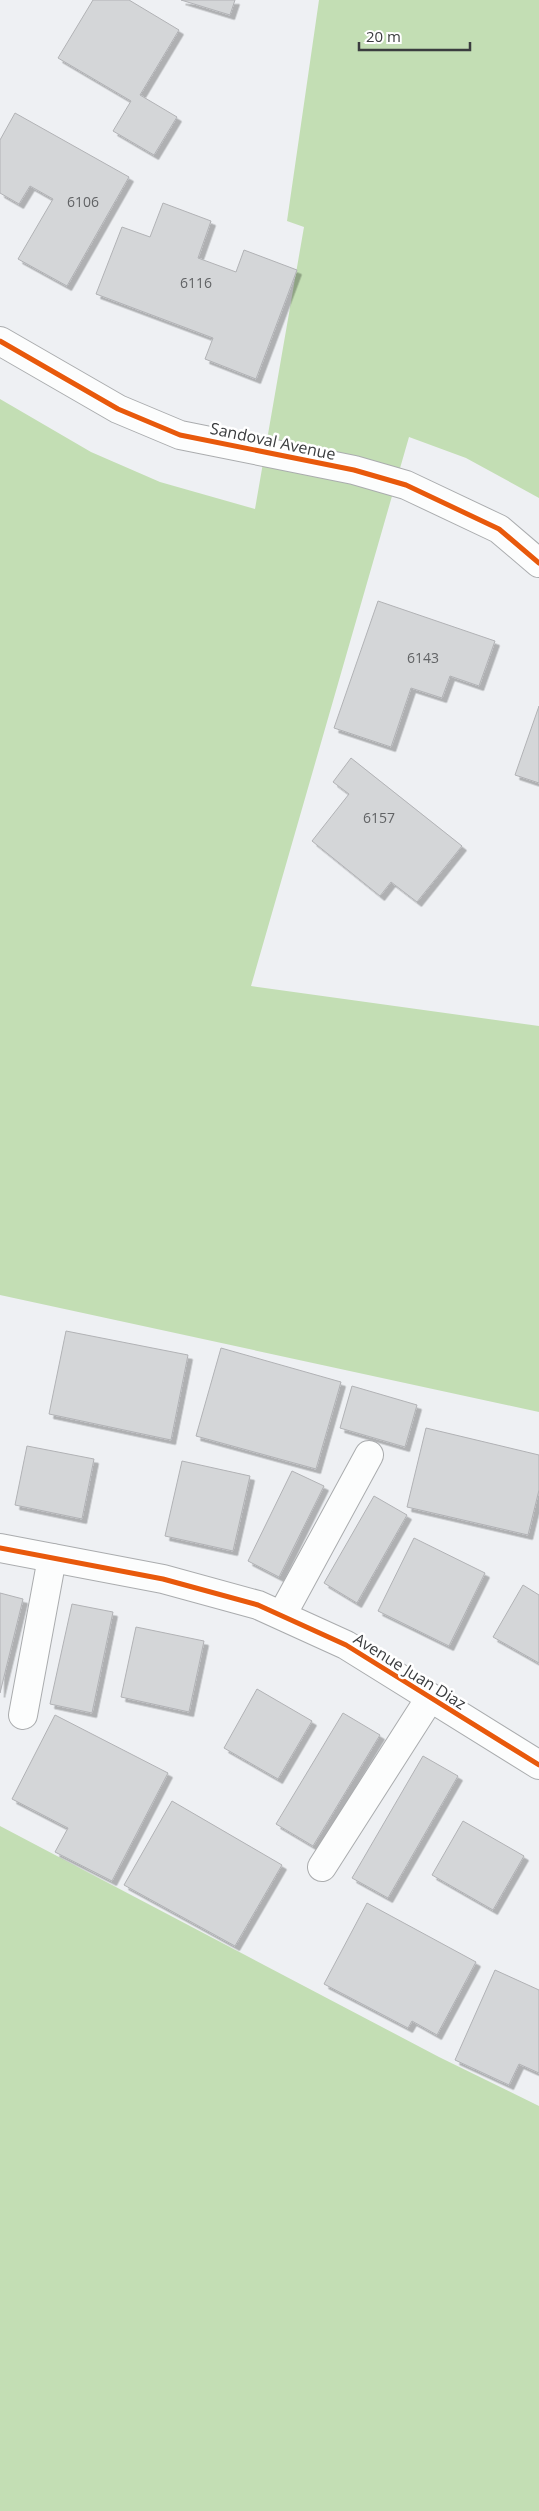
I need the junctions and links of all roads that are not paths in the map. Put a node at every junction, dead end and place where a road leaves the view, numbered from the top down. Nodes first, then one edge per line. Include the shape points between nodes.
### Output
1 (0, 341) edge
2 (539, 563) edge
3 (369, 1455) dead end
4 (0, 1548) edge
5 (52, 1558) junction
6 (282, 1615) junction
7 (430, 1698) junction
8 (23, 1715) dead end
9 (539, 1765) edge
10 (322, 1867) dead end

1 - 2 street, Sandoval Avenue via 118,409 180,435 354,470 406,485 499,529
3 - 6 street
4 - 5 street, Avenue Juan Diaz
5 - 6 street, Avenue Juan Diaz via 163,1579 258,1605
5 - 8 street
6 - 7 street, Avenue Juan Diaz via 346,1645
7 - 9 street, Avenue Juan Diaz
7 - 10 street

